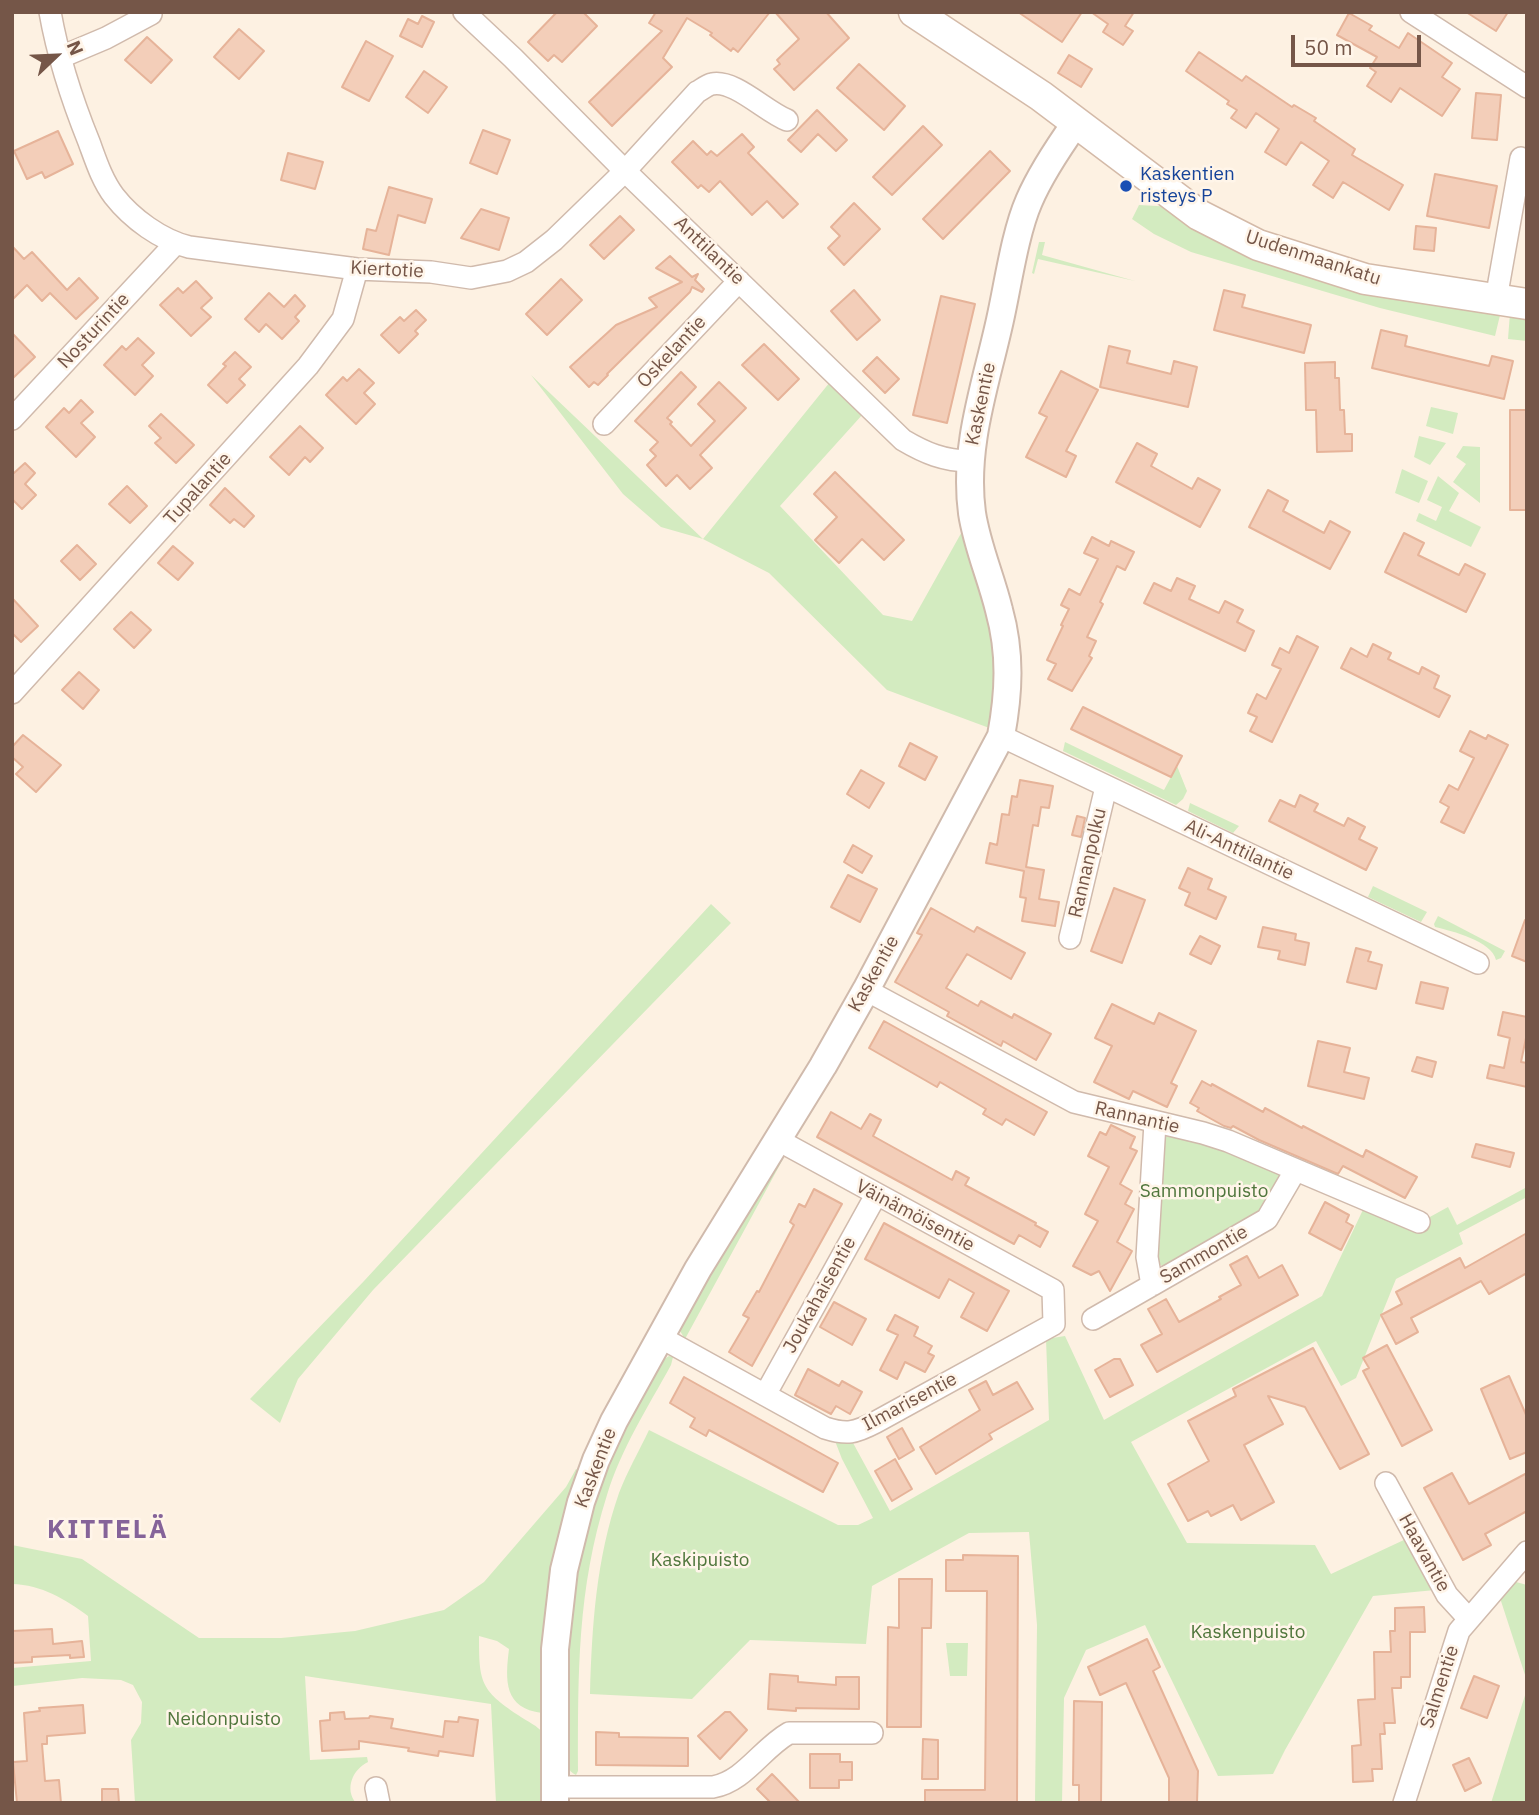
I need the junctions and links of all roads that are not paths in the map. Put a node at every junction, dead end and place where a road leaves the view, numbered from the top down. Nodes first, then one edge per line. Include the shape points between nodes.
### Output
1 (50, 12) edge
2 (464, 12) edge
3 (914, 12) edge
4 (1411, 12) edge
5 (151, 14) dead end
6 (61, 58) junction
7 (1527, 87) edge
8 (787, 120) dead end
9 (1075, 124) junction
10 (1521, 158) dead end
11 (625, 171) junction
12 (175, 244) junction
13 (357, 269) junction
14 (739, 281) junction
15 (1496, 299) junction
16 (1527, 304) edge
17 (12, 419) edge
18 (604, 424) dead end
19 (970, 461) junction
20 (12, 693) edge
21 (1001, 736) junction
22 (1106, 787) junction
23 (1070, 938) dead end
24 (1478, 963) dead end
25 (866, 990) junction
26 (1154, 1123) junction
27 (778, 1140) junction
28 (1295, 1171) junction
29 (876, 1195) junction
30 (1419, 1222) dead end
31 (1152, 1285) junction
32 (1053, 1290) joint
33 (1093, 1319) dead end
34 (660, 1337) junction
35 (765, 1395) junction
36 (1386, 1483) dead end
37 (1527, 1552) edge
38 (1469, 1619) junction
39 (872, 1733) dead end
40 (555, 1795) edge
41 (1404, 1803) edge

1 - 6 street, Kiertotie
2 - 11 street, Anttilantie
3 - 9 main road, Uudenmaankatu via 1041,96
4 - 7 street
5 - 6 street
6 - 12 street, Kiertotie via 75,108 114,195 132,215
8 - 11 street, Kiertotie via 741,91 712,84 697,92
9 - 15 main road, Uudenmaankatu via 1199,215 1258,245 1365,279
9 - 19 street, Kaskentie via 1027,206 972,433
10 - 15 street
11 - 13 street, Kiertotie via 537,255 507,271 471,278
11 - 14 street, Anttilantie
12 - 13 street, Kiertotie
12 - 17 street, Nosturintie
13 - 20 street, Tupalantie via 343,319 308,366
14 - 18 street, Oskelantie
14 - 19 street, Anttilantie via 903,440 927,454
15 - 16 main road, Uudenmaankatu
19 - 21 street, Kaskentie via 979,546 1009,660
21 - 22 street, Ali-Anttilantie
21 - 25 street, Kaskentie
22 - 23 street, Rannanpolku
22 - 24 street, Ali-Anttilantie
25 - 26 street, Rannantie via 1074,1102
25 - 27 street, Kaskentie
26 - 28 street, Rannantie via 1203,1133
26 - 31 street via 1147,1258
27 - 29 street, Väinämöisentie
27 - 34 street, Kaskentie
28 - 30 street, Rannantie
28 - 31 street, Sammontie via 1267,1219
29 - 32 street, Väinämöisentie
29 - 35 street, Joukahaisentie
31 - 33 street, Sammontie
32 - 35 street, Ilmarisentie via 1054,1324 859,1431 825,1428
34 - 35 street, Ilmarisentie
34 - 40 street, Kaskentie via 596,1460 564,1570 555,1649
36 - 38 street, Haavantie via 1447,1595
37 - 38 street, Salmentie
38 - 41 street, Salmentie via 1453,1643
39 - 40 street via 789,1733 728,1784 713,1787

